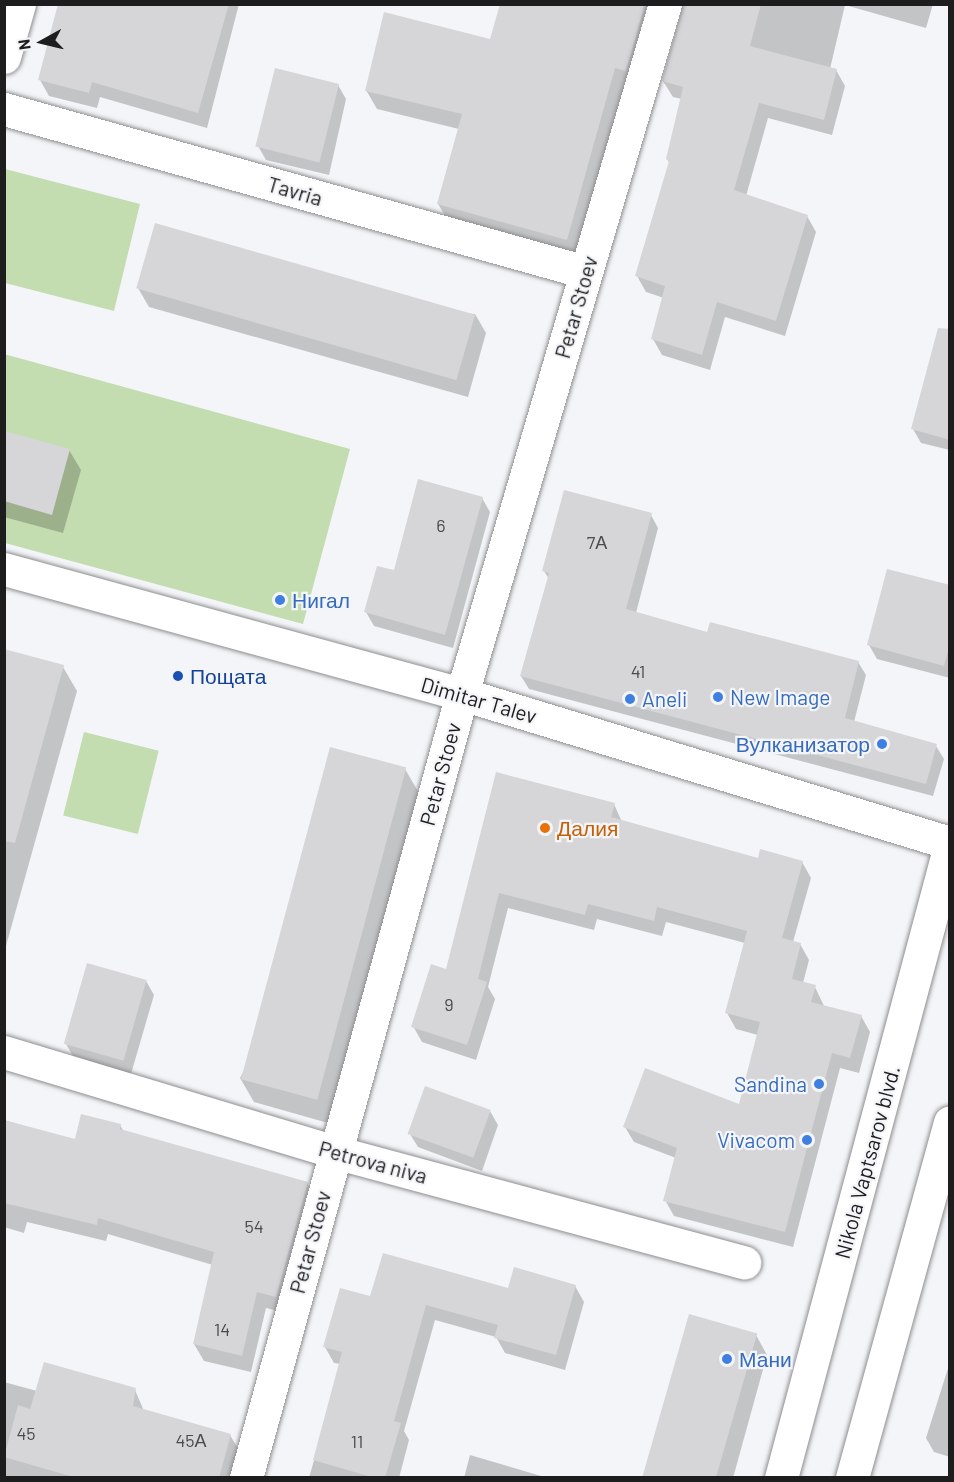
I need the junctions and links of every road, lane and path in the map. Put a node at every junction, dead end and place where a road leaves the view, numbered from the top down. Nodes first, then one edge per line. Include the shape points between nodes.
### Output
1 (19, 4) edge
2 (665, 4) edge
3 (4, 57) edge
4 (4, 109) edge
5 (586, 272) junction
6 (4, 569) edge
7 (462, 694) junction
8 (950, 844) edge
9 (4, 1052) edge
10 (950, 1122) edge
11 (335, 1152) junction
12 (744, 1262) dead end
13 (246, 1478) edge
14 (781, 1478) edge
15 (852, 1478) edge

1 - 3 street
2 - 5 street, Petar Stoev
4 - 5 street, Tavria
5 - 7 street, Petar Stoev
6 - 7 street, Dimitar Talev
7 - 8 street, Dimitar Talev
7 - 11 street, Petar Stoev
8 - 14 street, Nikola Vaptsarov blvd.
9 - 11 street, Petrova niva
10 - 15 street
11 - 12 street, Petrova niva
11 - 13 street, Petar Stoev

